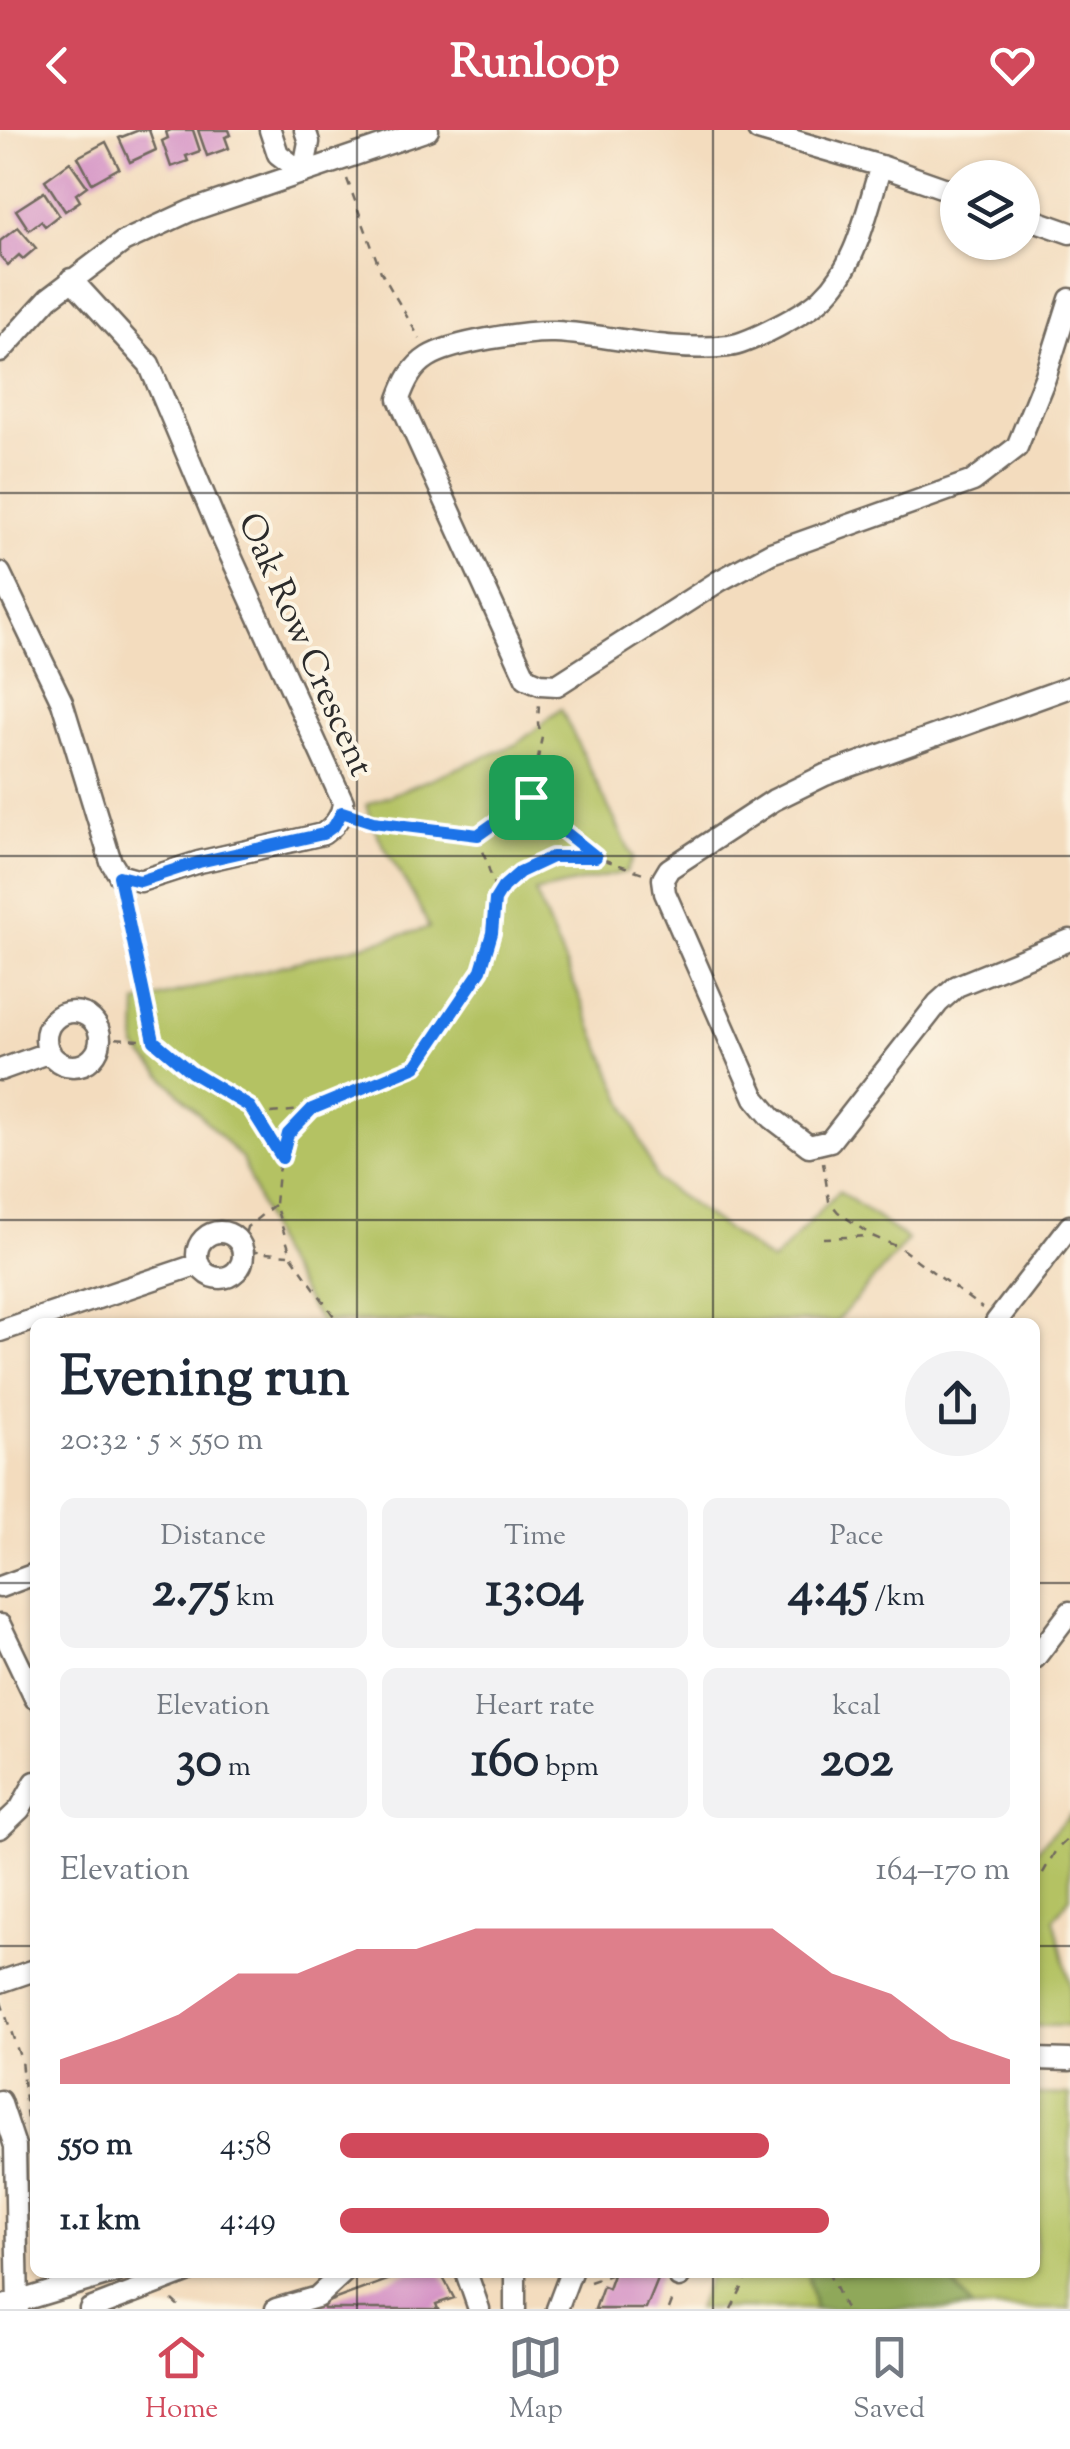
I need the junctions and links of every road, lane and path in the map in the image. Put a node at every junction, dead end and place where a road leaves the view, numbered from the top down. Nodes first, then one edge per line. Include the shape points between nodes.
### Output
1 (270, 130) edge
2 (304, 130) edge
3 (428, 130) edge
4 (758, 130) edge
5 (881, 166) junction
6 (303, 172) junction
7 (346, 177) dead end
8 (940, 187) edge
9 (1040, 222) edge
10 (1070, 233) edge
11 (70, 279) junction
12 (1070, 298) edge
13 (0, 352) edge
14 (430, 356) junction
15 (0, 573) edge
16 (540, 684) junction
17 (1070, 687) edge
18 (531, 797) junction
19 (342, 812) junction
20 (478, 835) junction
21 (596, 857) junction
22 (119, 876) junction
23 (663, 879) junction
24 (495, 900) junction
25 (1070, 940) edge
26 (100, 1037) junction
27 (154, 1041) junction
28 (50, 1052) junction
29 (0, 1070) edge
30 (250, 1107) junction
31 (312, 1109) junction
32 (820, 1146) junction
33 (282, 1158) junction
34 (275, 1204) junction
35 (1070, 1226) edge
36 (872, 1236) junction
37 (823, 1238) dead end
38 (242, 1248) junction
39 (291, 1255) junction
40 (198, 1264) junction
41 (38, 1318) edge
42 (335, 1318) edge
43 (993, 1318) edge
44 (999, 1318) edge
45 (30, 1321) edge
46 (0, 1331) edge
47 (30, 1576) edge
48 (0, 1587) edge
49 (1070, 1612) edge
50 (0, 1625) edge
51 (1040, 1651) edge
52 (30, 1688) edge
53 (30, 1791) edge
54 (0, 1828) edge
55 (1070, 1837) edge
56 (1040, 1878) edge
57 (30, 1972) edge
58 (0, 1982) edge
59 (1040, 2023) edge
60 (1046, 2026) dead end
61 (1040, 2059) edge
62 (1070, 2060) edge
63 (0, 2101) edge
64 (98, 2278) edge
65 (171, 2278) edge
66 (337, 2278) edge
67 (468, 2278) edge
68 (515, 2278) edge
69 (577, 2278) edge
70 (747, 2278) edge
71 (831, 2278) edge
72 (12, 2306) edge
73 (517, 2308) edge
74 (90, 2309) edge
75 (276, 2309) edge
76 (479, 2309) edge
77 (557, 2309) edge
78 (731, 2309) edge
79 (845, 2309) edge

1 - 6 street via 278,154
2 - 6 street via 309,142
3 - 6 street
4 - 5 street
5 - 8 street
5 - 14 street via 847,266 823,298 734,346 683,348 553,332 496,337
6 - 11 street via 174,218 123,242
7 - 14 path via 381,272
9 - 10 street
11 - 13 street
11 - 19 street, Oak Row Crescent via 149,364
12 - 16 street via 1018,447 997,466 974,481 770,553 557,684
14 - 16 street via 406,377 399,399 526,678
15 - 22 street via 62,702
16 - 18 path via 542,736
17 - 23 street via 774,800 669,868
18 - 20 path
18 - 21 path
19 - 20 path
19 - 22 street, Oak Row Crescent via 323,834 140,881
20 - 24 path
21 - 23 path
21 - 24 path via 552,857 520,872
22 - 27 path
23 - 32 street via 755,1098 809,1146
24 - 31 path via 481,970 416,1066
25 - 32 street via 957,986
26 - 27 path
26 - 28 street via 96,1054 81,1064 64,1064
26 - 28 street via 92,1020 66,1013 50,1024
27 - 30 path
28 - 29 street
30 - 31 path via 260,1114
30 - 33 path
31 - 33 path via 288,1134
32 - 36 path via 829,1201
33 - 34 path
34 - 38 path via 247,1227
34 - 39 path
35 - 44 street
36 - 37 path
36 - 43 path via 899,1247
38 - 39 path
38 - 40 street via 238,1270 228,1277 206,1274
38 - 40 street via 230,1234 212,1233 198,1246
39 - 42 path
40 - 41 street
45 - 46 street
47 - 48 street
49 - 51 street
50 - 52 street
53 - 54 street
55 - 56 path
57 - 58 street
59 - 60 path
61 - 62 street
63 - 72 street via 15,2146
64 - 72 street
65 - 74 street
66 - 75 street via 317,2296
67 - 76 street
68 - 73 street
69 - 77 street
70 - 78 path
71 - 79 path

